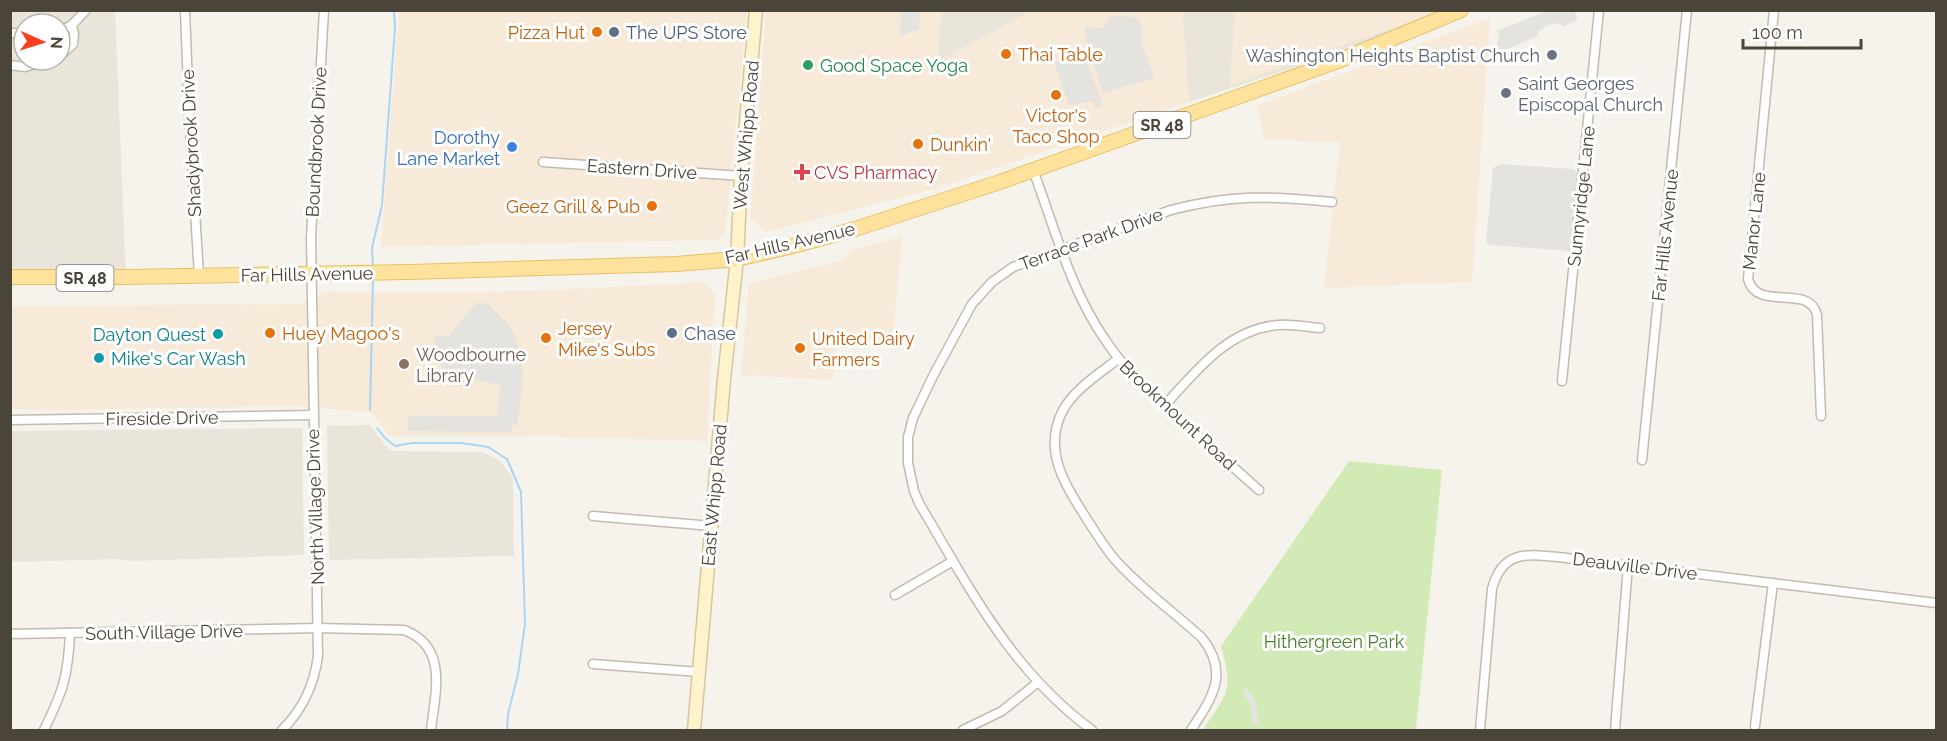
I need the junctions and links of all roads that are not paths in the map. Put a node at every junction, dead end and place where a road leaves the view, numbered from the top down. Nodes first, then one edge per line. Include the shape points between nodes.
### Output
1 (86, 10) edge
2 (185, 10) edge
3 (324, 10) edge
4 (756, 10) edge
5 (1461, 10) edge
6 (1599, 10) edge
7 (1687, 10) edge
8 (1774, 10) edge
9 (72, 25) joint
10 (72, 45) edge
11 (543, 162) dead end
12 (1033, 170) junction
13 (741, 176) junction
14 (1332, 202) dead end
15 (1061, 249) junction
16 (736, 259) junction
17 (311, 273) junction
18 (199, 276) junction
19 (10, 277) edge
20 (1320, 328) dead end
21 (1118, 359) junction
22 (1562, 381) dead end
23 (1165, 405) junction
24 (313, 416) junction
25 (1821, 416) dead end
26 (10, 420) edge
27 (1642, 460) dead end
28 (1259, 490) dead end
29 (593, 516) dead end
30 (711, 526) junction
31 (953, 561) junction
32 (1628, 565) junction
33 (1773, 583) junction
34 (895, 595) dead end
35 (1936, 603) edge
36 (318, 628) junction
37 (69, 633) junction
38 (10, 634) edge
39 (593, 664) dead end
40 (699, 672) junction
41 (1037, 682) junction
42 (1755, 726) dead end
43 (44, 730) edge
44 (282, 730) edge
45 (431, 730) edge
46 (694, 730) edge
47 (963, 730) edge
48 (1092, 730) edge
49 (1191, 730) edge
50 (1480, 730) edge
51 (1615, 730) edge

1 - 9 street
2 - 18 street, Shadybrook Drive
3 - 17 street, Boundbrook Drive
4 - 13 main road, West Whipp Road
5 - 12 main road, Far Hills Avenue / SR 48 via 1338,61
6 - 22 street, Sunnyridge Lane
7 - 27 street, Far Hills Avenue
8 - 25 street, Manor Lane via 1748,279 1758,294 1804,299 1814,306
9 - 10 street
11 - 13 street, Eastern Drive
12 - 15 street, Brookmount Road
12 - 16 main road, Far Hills Avenue / SR 48 via 855,229
13 - 16 main road, West Whipp Road
14 - 15 street, Terrace Park Drive via 1269,197 1217,200 1172,210
15 - 21 street, Brookmount Road via 1081,300
15 - 31 street, Terrace Park Drive via 1013,267 980,294 913,418 908,450 914,491
16 - 17 main road, Far Hills Avenue / SR 48
16 - 30 main road, East Whipp Road
17 - 18 main road, Far Hills Avenue / SR 48
17 - 24 street, North Village Drive
18 - 19 main road, Far Hills Avenue / SR 48
20 - 23 street via 1276,325 1240,336 1214,354
21 - 23 street, Brookmount Road
21 - 49 street via 1076,393 1064,409 1054,453 1071,494 1108,552 1210,647 1216,663 1216,682 1208,704
23 - 28 street, Brookmount Road
24 - 26 street, Fireside Drive
24 - 36 street, North Village Drive
29 - 30 street
30 - 40 main road, East Whipp Road
31 - 34 street
31 - 41 street, Terrace Park Drive via 1003,642
32 - 33 street, Deauville Drive
32 - 50 street, Deauville Drive via 1530,554 1519,555 1503,565 1492,589
32 - 51 street
33 - 35 street, Deauville Drive
33 - 42 street
36 - 37 street, South Village Drive
36 - 44 street, North Village Drive via 314,681 303,705
36 - 45 street, South Village Drive via 396,629 412,633 425,643 434,658 437,677
37 - 38 street, South Village Drive
37 - 43 street via 67,676
39 - 40 street
40 - 46 main road, East Whipp Road
41 - 47 street via 989,720
41 - 48 street, Terrace Park Drive

